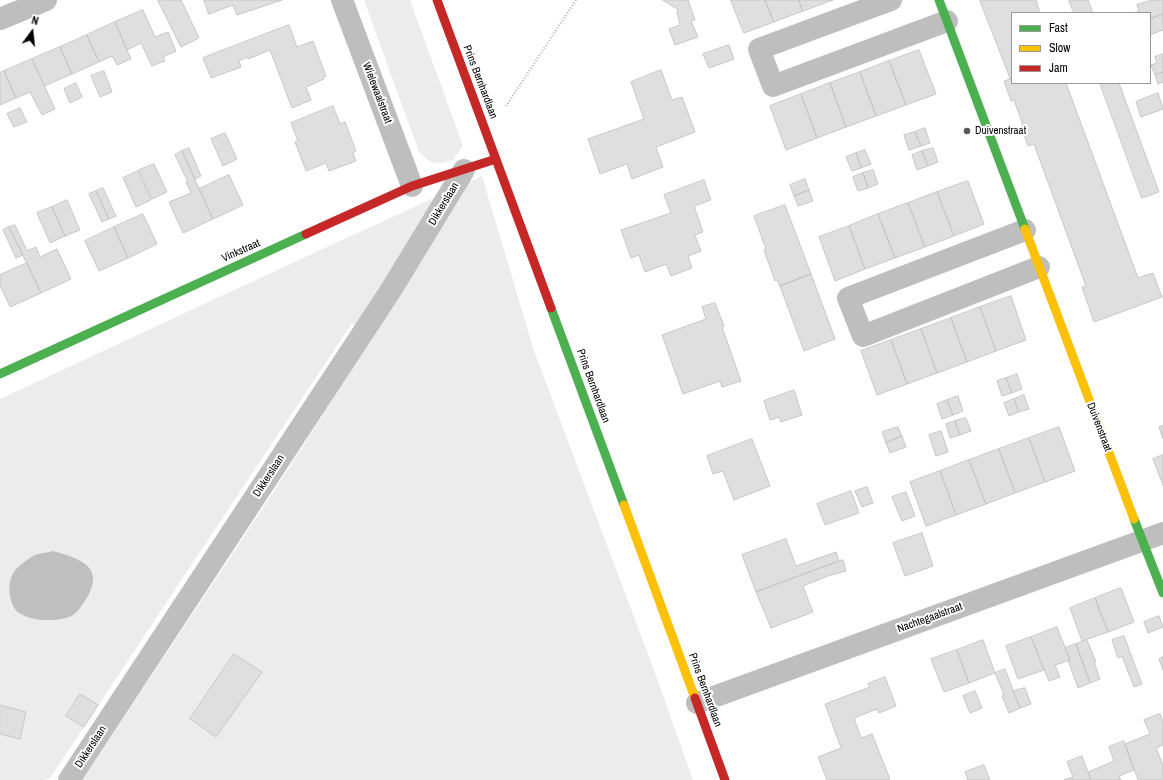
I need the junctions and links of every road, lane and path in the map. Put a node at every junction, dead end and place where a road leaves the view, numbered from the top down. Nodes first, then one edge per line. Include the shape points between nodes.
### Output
1 (46, 0) edge
2 (342, 0) edge
3 (436, 0) edge
4 (576, 0) edge
5 (891, 0) edge
6 (939, 0) edge
7 (0, 19) edge
8 (947, 21) junction
9 (481, 118) junction
10 (496, 159) junction
11 (464, 170) junction
12 (412, 186) junction
13 (1025, 230) junction
14 (1039, 267) junction
15 (0, 374) edge
16 (1163, 533) edge
17 (1142, 541) junction
18 (1163, 593) edge
19 (697, 703) junction
20 (69, 780) edge
21 (725, 780) edge

1 - 7 street
2 - 12 street, Wielewaalstraat
3 - 9 street, Prins Bernhardlaan
4 - 9 path via 504,109
5 - 8 street via 759,49 773,86
6 - 8 street, Duivenstraat
8 - 13 street, Duivenstraat
9 - 10 street, Prins Bernhardlaan
10 - 11 street, Vinkstraat
10 - 19 street, Prins Bernhardlaan
11 - 12 street, Vinkstraat
11 - 20 street, Dikkerslaan via 391,290
12 - 15 street, Vinkstraat
13 - 14 street, Duivenstraat
13 - 14 street via 848,298 863,336
14 - 17 street, Duivenstraat
16 - 17 street, Nachtegaalstraat
17 - 18 street, Duivenstraat
17 - 19 street, Nachtegaalstraat
19 - 21 street, Prins Bernhardlaan

